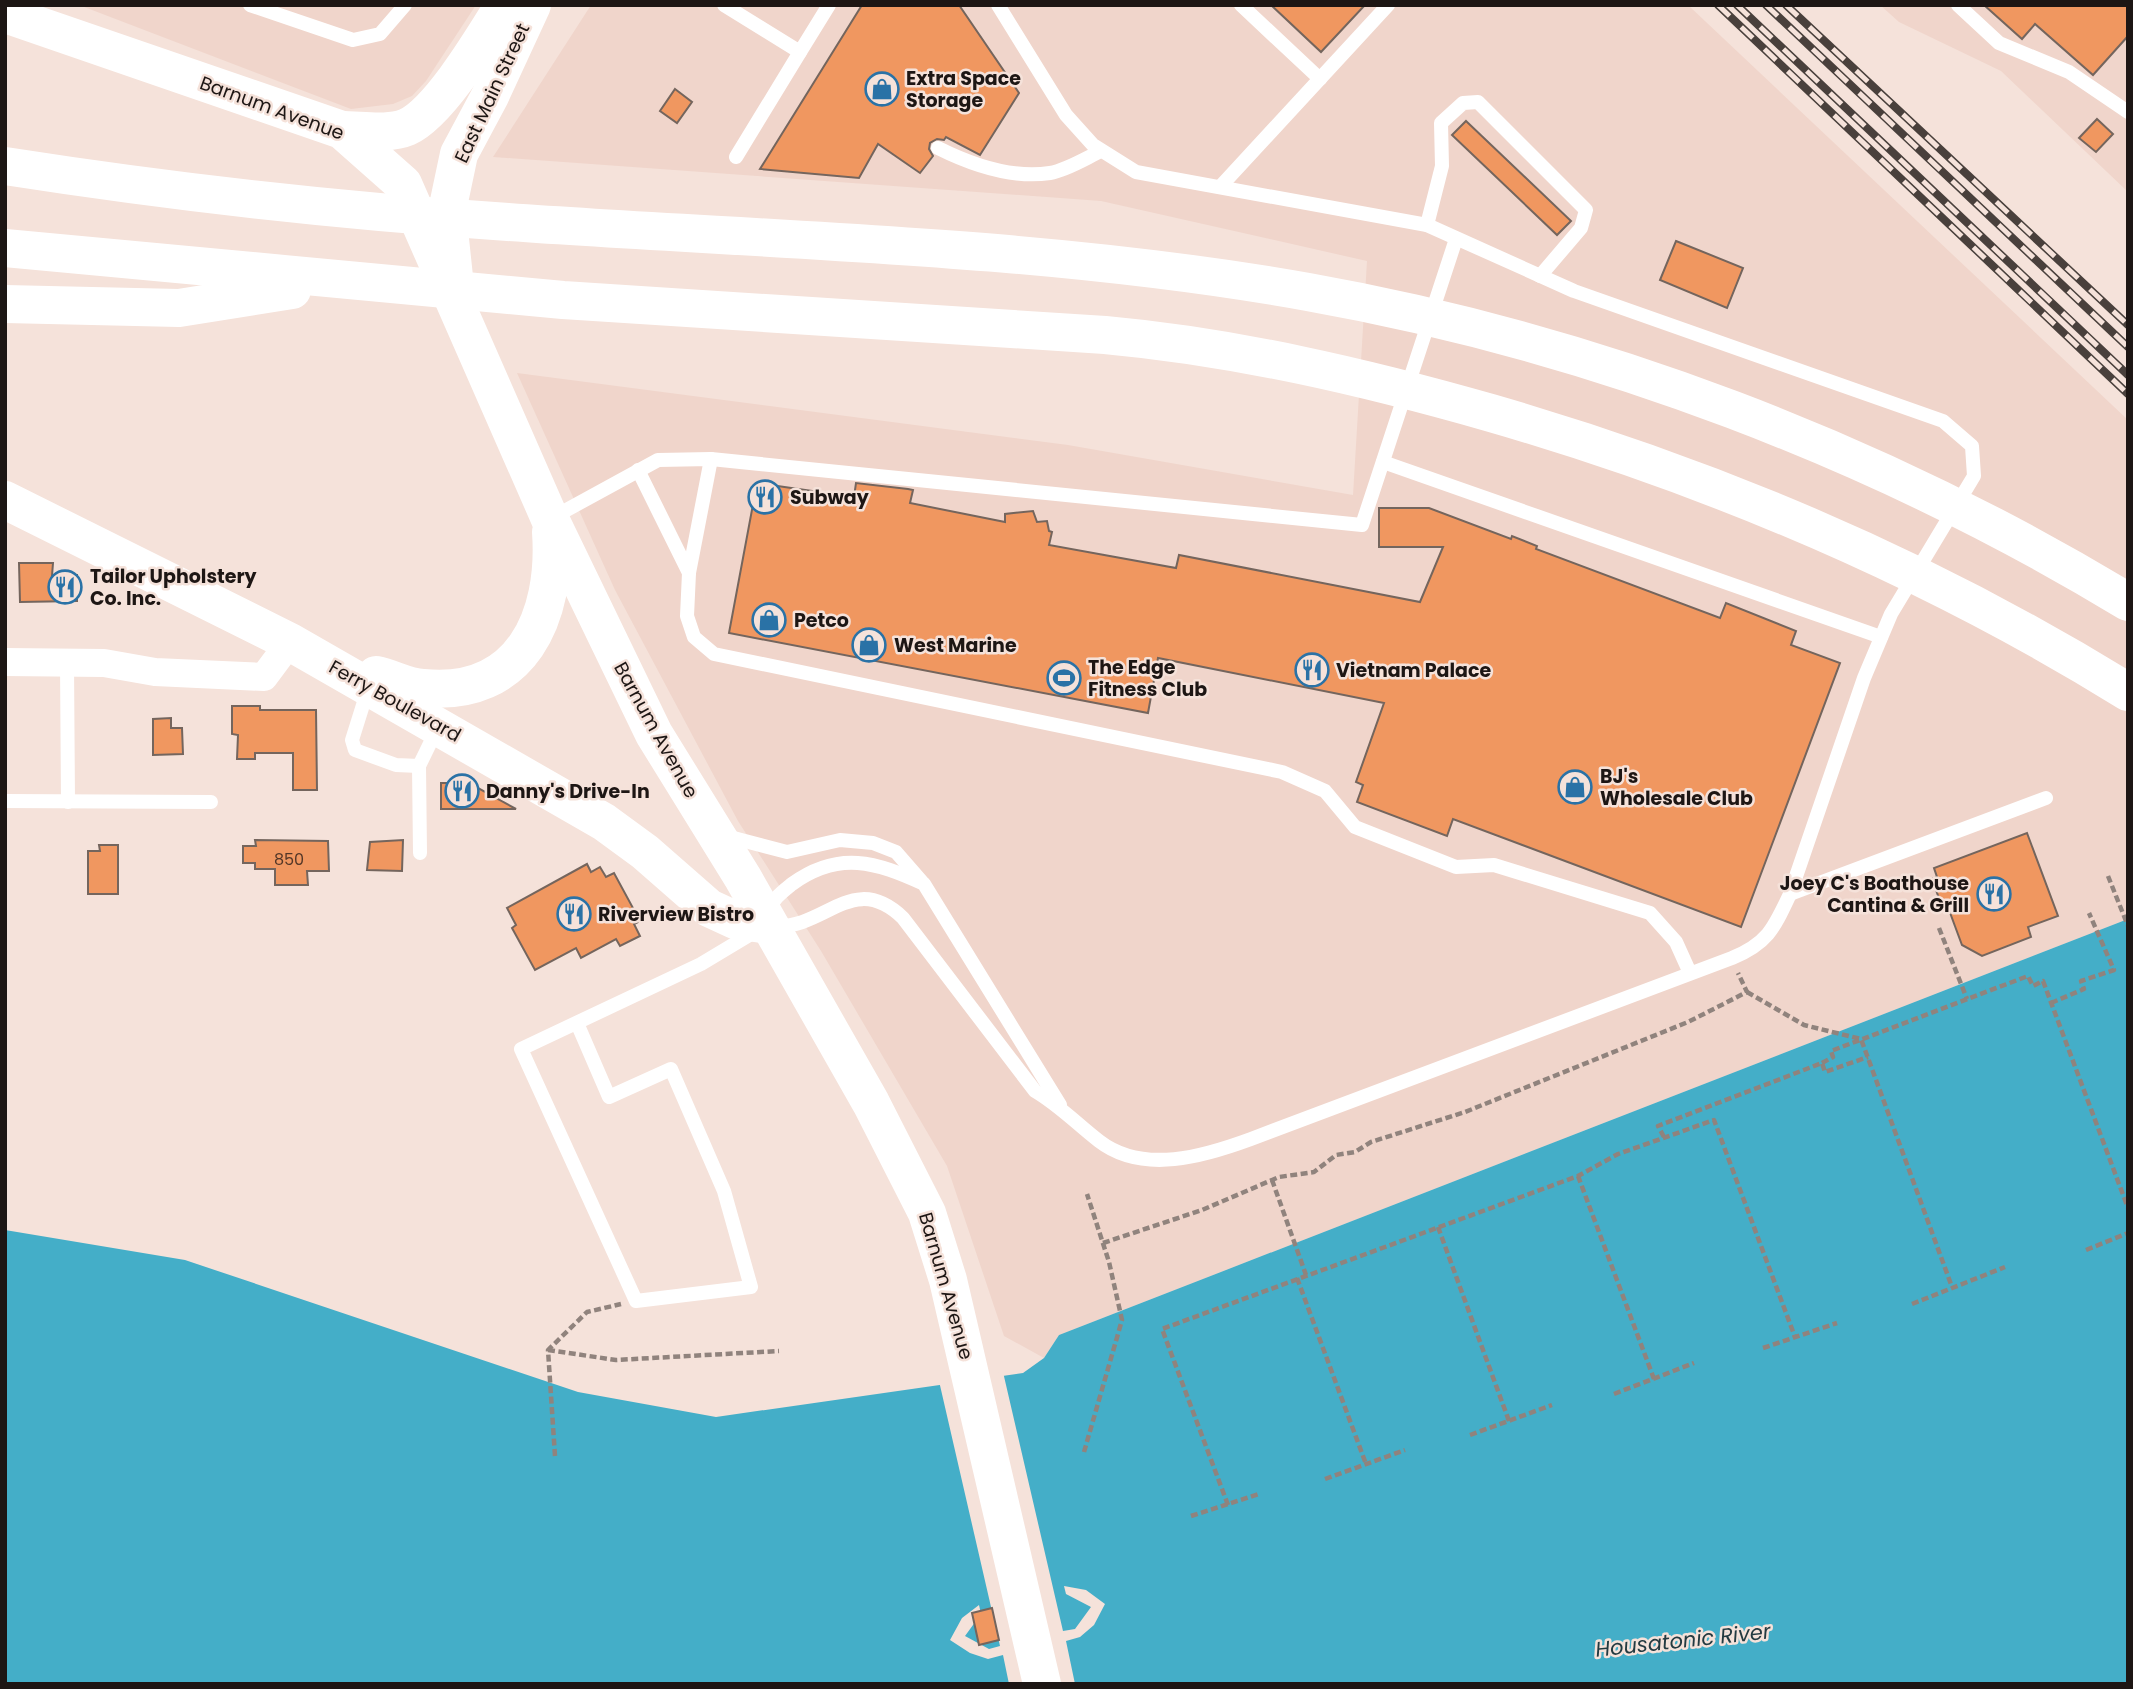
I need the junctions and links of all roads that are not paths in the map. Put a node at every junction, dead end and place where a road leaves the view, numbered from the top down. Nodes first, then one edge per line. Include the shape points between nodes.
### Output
1 (250, 5) edge
2 (405, 5) edge
3 (505, 5) edge
4 (532, 5) edge
5 (724, 5) edge
6 (998, 5) edge
7 (1241, 5) edge
8 (1388, 5) edge
9 (1958, 5) edge
10 (822, 8) edge
11 (5, 14) edge
12 (800, 52) junction
13 (1320, 79) junction
14 (2128, 112) edge
15 (342, 130) junction
16 (5, 148) edge
17 (938, 148) dead end
18 (1101, 151) junction
19 (736, 157) dead end
20 (5, 166) edge
21 (99, 180) junction
22 (1220, 187) junction
23 (1427, 225) junction
24 (1456, 239) junction
25 (5, 248) edge
26 (1540, 276) junction
27 (349, 281) junction
28 (5, 304) edge
29 (457, 306) junction
30 (711, 459) junction
31 (1383, 462) junction
32 (638, 470) junction
33 (5, 500) edge
34 (551, 519) junction
35 (689, 573) junction
36 (2128, 602) edge
37 (1881, 637) junction
38 (290, 642) junction
39 (5, 662) edge
40 (67, 663) junction
41 (333, 666) junction
42 (368, 688) junction
43 (2128, 692) edge
44 (439, 726) junction
45 (419, 766) junction
46 (2046, 799) dead end
47 (5, 802) edge
48 (68, 802) junction
49 (211, 802) dead end
50 (714, 831) junction
51 (420, 853) dead end
52 (924, 884) junction
53 (1790, 894) junction
54 (768, 925) junction
55 (1690, 973) junction
56 (577, 1023) junction
57 (1060, 1106) junction
58 (1042, 1684) edge

1 - 2 lane via 353,40 380,34
3 - 15 main road, East Main Street via 424,116 406,127 386,131
4 - 29 main road, East Main Street via 459,154 447,211
5 - 12 lane
6 - 18 lane via 1066,115
7 - 13 lane
8 - 13 lane
9 - 14 lane via 1999,43 2069,72
10 - 12 lane
11 - 15 main road, Barnum Avenue
12 - 19 lane
13 - 22 lane
15 - 29 main road, Barnum Avenue via 403,184
16 - 21 main road
17 - 18 lane via 975,166 1028,174 1053,173
18 - 22 lane via 1136,172
20 - 21 main road
21 - 36 main road via 508,222 1091,262 1363,303 1540,347 1763,423 1946,503
22 - 23 lane
23 - 24 lane
23 - 26 lane via 1442,166 1441,123 1463,103 1478,102 1586,210 1581,228
24 - 26 lane
24 - 31 lane
25 - 27 main road
26 - 37 lane via 1943,421 1972,446 1974,476
27 - 28 main road via 179,307
27 - 43 main road via 536,298 1105,335 1216,349 1348,375 1566,436 1771,509 1965,599
29 - 34 main road, Barnum Avenue
30 - 31 lane via 1362,525
30 - 32 lane via 658,460
30 - 35 lane
31 - 37 lane
32 - 34 lane
32 - 35 lane
33 - 38 main road, Ferry Boulevard
34 - 41 main road via 552,573 545,609 529,643 503,669 468,685 440,689 407,686
34 - 50 main road, Barnum Avenue via 654,734
35 - 55 lane via 687,617 694,637 714,654 1282,772 1325,790 1355,827 1457,867 1494,864 1650,913 1676,942
37 - 53 lane
38 - 40 street via 264,677
38 - 41 main road, Ferry Boulevard
39 - 40 street
40 - 48 lane
41 - 42 main road, Ferry Boulevard
42 - 44 main road, Ferry Boulevard
42 - 45 lane via 352,740 355,750 396,765
44 - 45 lane
44 - 54 main road, Ferry Boulevard via 604,822 709,908 735,920
45 - 51 lane
46 - 53 lane
47 - 48 lane
48 - 49 lane
50 - 52 lane via 787,852 840,840 873,842 896,852
50 - 54 main road, Barnum Avenue
52 - 54 lane via 891,868 836,863 809,873 782,892 770,907
52 - 57 lane
53 - 55 lane via 1769,935 1753,949
54 - 56 lane via 701,964
54 - 57 lane via 793,926 855,898 887,905 903,918 1035,1091
54 - 58 main road, Barnum Avenue via 871,1103 919,1195 939,1246
55 - 57 lane via 1195,1157 1126,1155 1100,1142
56 - 56 lane via 521,1049 636,1301 751,1287 724,1191 671,1069 610,1097

